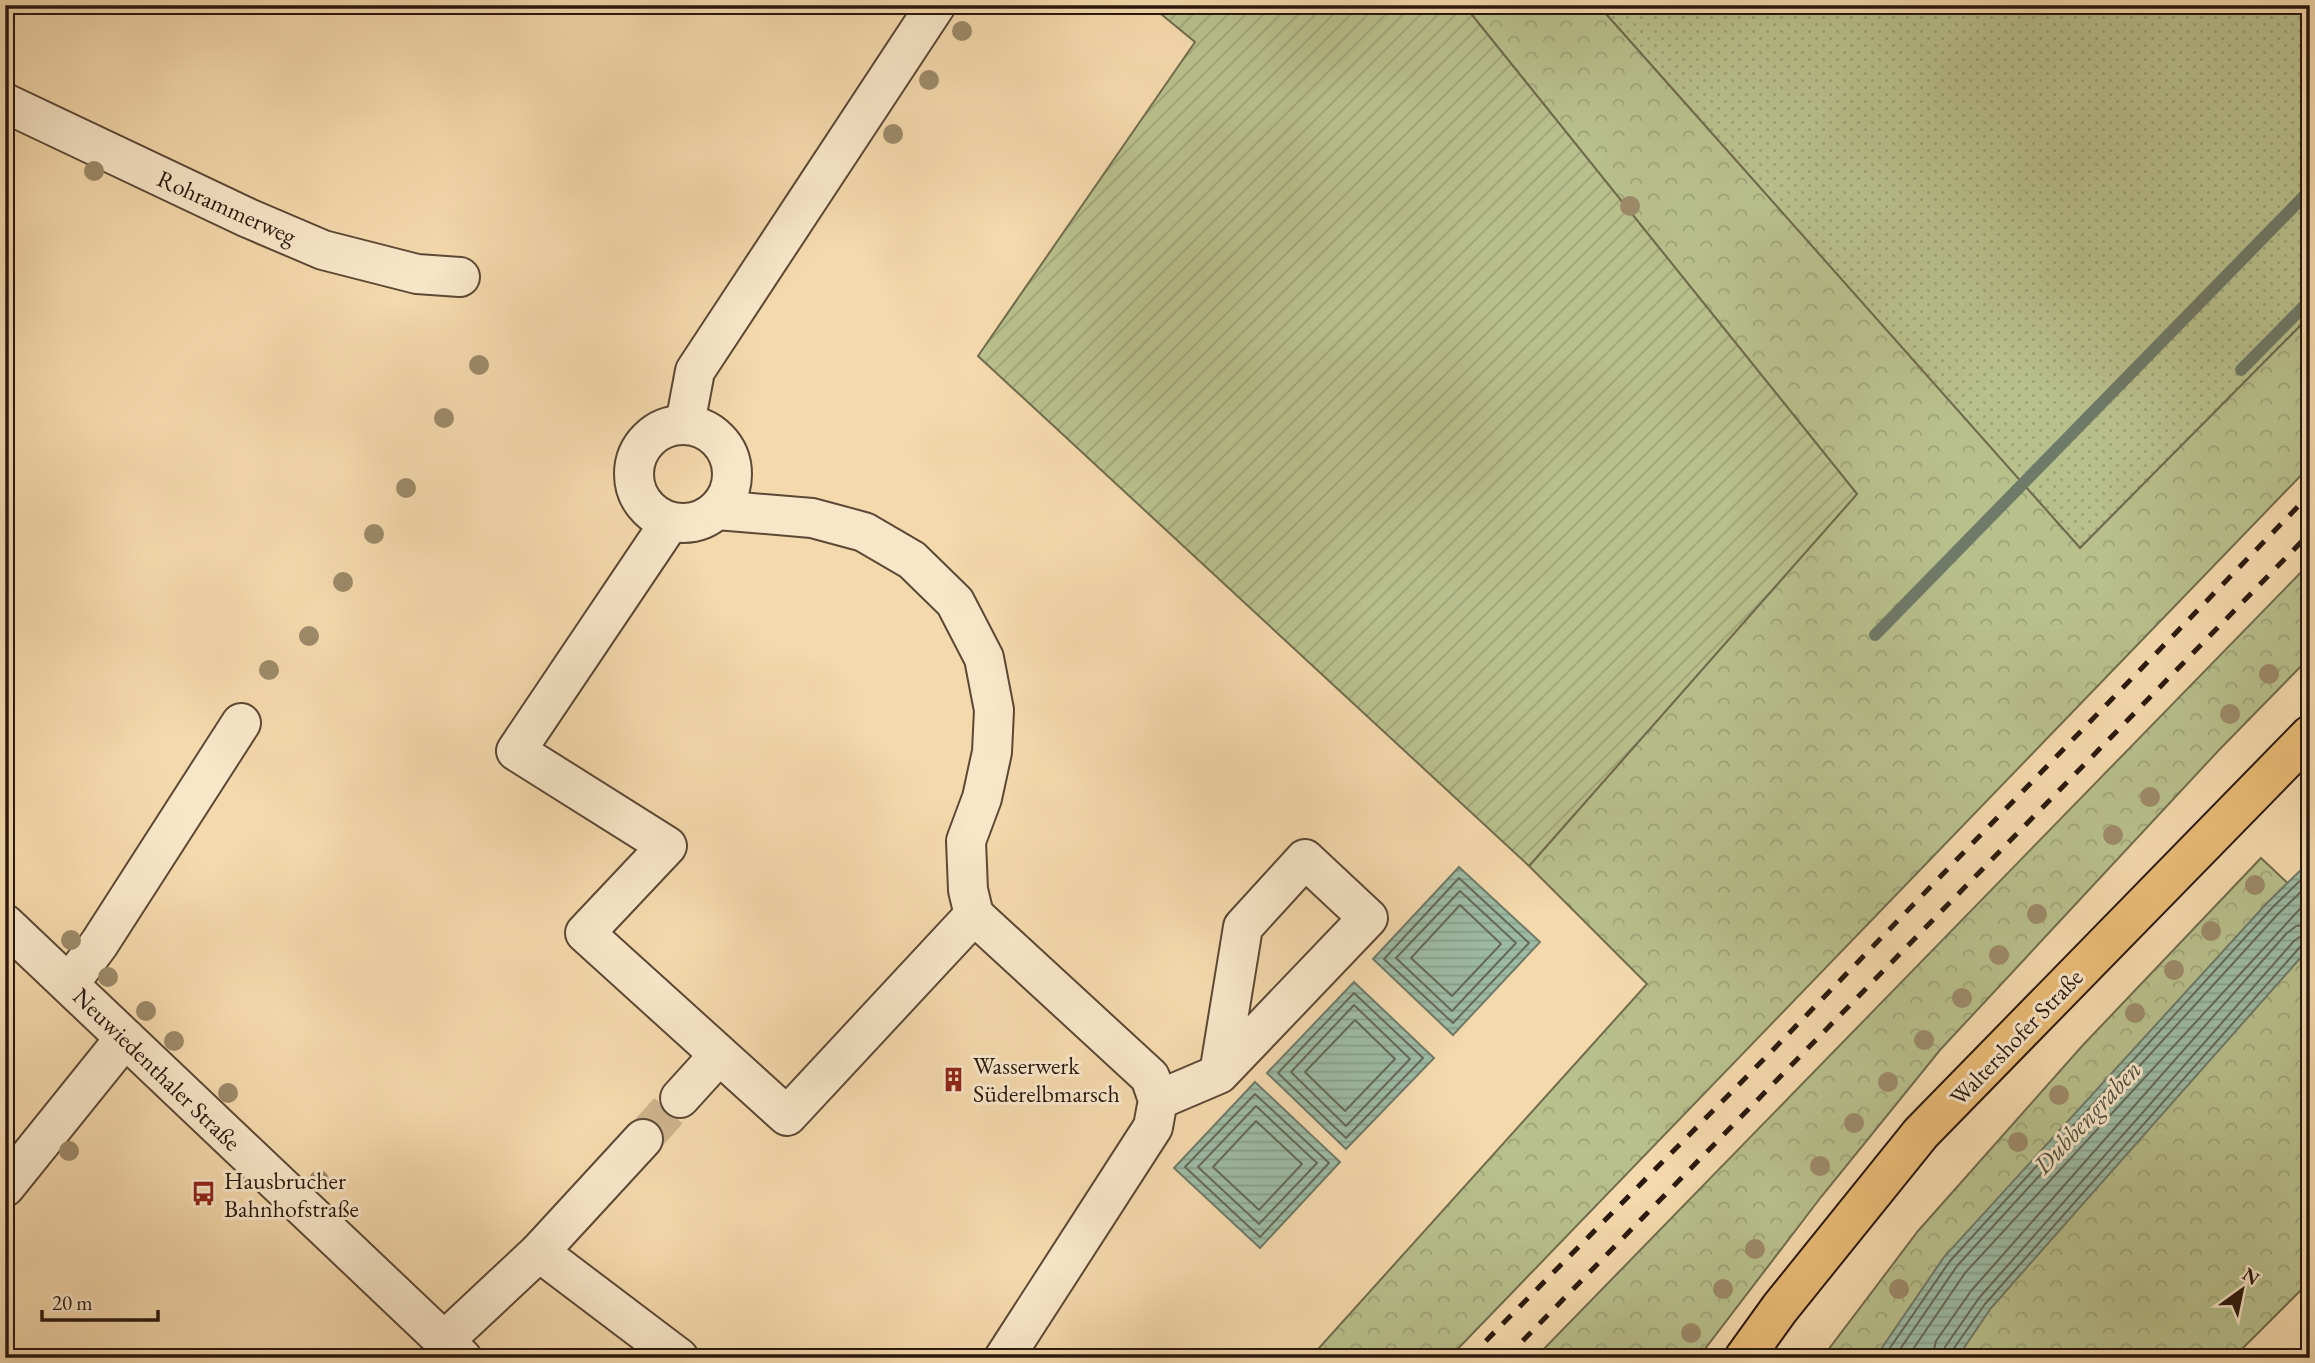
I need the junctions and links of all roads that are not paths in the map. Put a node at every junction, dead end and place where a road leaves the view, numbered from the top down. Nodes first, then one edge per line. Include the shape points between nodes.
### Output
1 (936, 5) edge
2 (5, 103) edge
3 (460, 277) dead end
4 (685, 425) junction
5 (717, 510) junction
6 (670, 522) junction
7 (241, 723) dead end
8 (2307, 743) edge
9 (974, 915) junction
10 (5, 924) edge
11 (69, 984) junction
12 (125, 1038) junction
13 (719, 1055) junction
14 (1219, 1074) junction
15 (680, 1098) tunnel mouth
16 (1158, 1100) junction
17 (643, 1139) tunnel mouth
18 (5, 1187) edge
19 (539, 1252) junction
20 (453, 1349) edge
21 (679, 1358) edge
22 (1004, 1358) edge
23 (1744, 1358) edge

1 - 4 street via 695,371
2 - 3 street, Rohrammerweg via 323,250 417,274
4 - 5 street via 703,429 719,440 730,457 733,476 728,495
4 - 6 street via 666,427 649,437 633,471 636,491 646,508
5 - 6 street via 700,520
5 - 9 street via 812,518 864,532 912,560 955,602 984,658 994,710 992,752 982,799 966,841
6 - 13 street via 516,751 667,846 584,933
7 - 11 street
8 - 23 main road, Waltershofer Straße via 1921,1133
9 - 13 street via 787,1116
9 - 16 street via 1150,1077
10 - 11 street, Neuwiedenthaler Straße
11 - 12 street, Neuwiedenthaler Straße
12 - 18 street
12 - 20 street, Neuwiedenthaler Straße
13 - 15 street
14 - 14 street via 1368,918 1305,859 1242,927
14 - 16 street
16 - 22 street via 1153,1127
17 - 19 street
19 - 20 street
19 - 21 street

